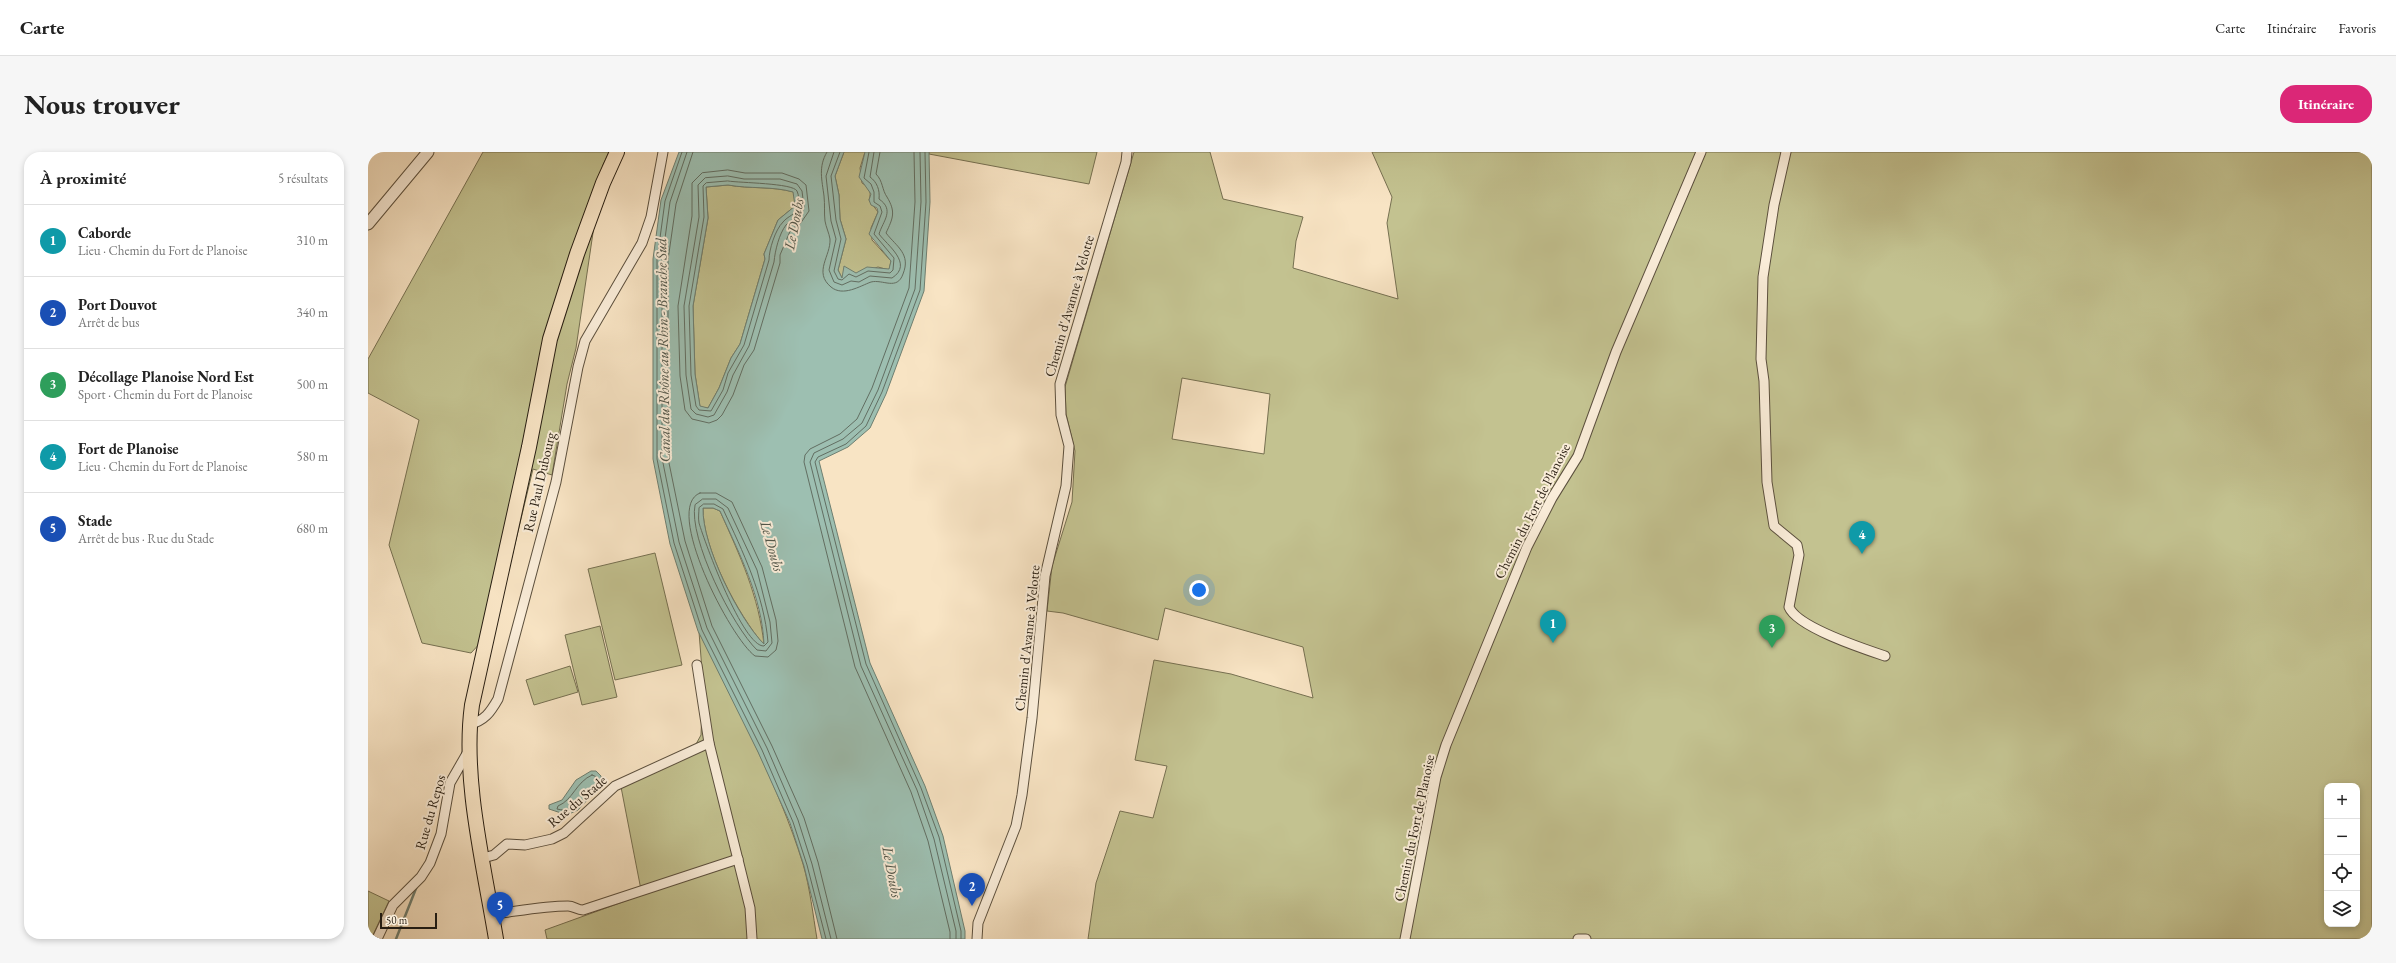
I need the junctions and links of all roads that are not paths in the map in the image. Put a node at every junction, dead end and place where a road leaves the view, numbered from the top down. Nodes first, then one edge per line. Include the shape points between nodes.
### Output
1 (428, 152) edge
2 (617, 152) edge
3 (663, 152) edge
4 (1127, 152) edge
5 (1702, 152) edge
6 (1786, 152) edge
7 (368, 224) edge
8 (1885, 656) dead end
9 (697, 665) dead end
10 (469, 725) junction
11 (709, 743) junction
12 (468, 750) junction
13 (483, 858) junction
14 (738, 859) junction
15 (502, 914) dead end
16 (377, 939) edge
17 (496, 939) edge
18 (752, 939) edge
19 (977, 939) edge
20 (1405, 939) edge
21 (1578, 939) edge
22 (1586, 939) edge

1 - 7 street
2 - 10 main road via 576,254 550,339
3 - 10 street, Rue Paul Dubourg via 651,217 642,243 585,341 556,482 502,686 489,714 482,721
4 - 19 street, Chemin d'Avanne à Velotte via 1060,384 1061,415 1069,446 1066,486 1045,576 1022,795 1016,826 978,923
5 - 20 street, Chemin du Fort de Planoise via 1616,352 1578,456 1552,498 1527,547 1446,745 1436,777
6 - 8 street via 1774,205 1763,277 1761,360 1767,482 1774,526 1797,545 1799,555 1789,607 1792,613 1806,623
9 - 11 street
10 - 12 main road
11 - 13 street, Rue du Stade via 615,786 564,833 552,839 525,845 507,844 494,855
11 - 14 street
12 - 13 main road
12 - 16 street, Rue du Repos via 450,783 441,834 430,863 421,877 392,905
13 - 17 main road
14 - 15 street via 583,910 572,906 545,906
14 - 18 street via 750,908
21 - 22 street

